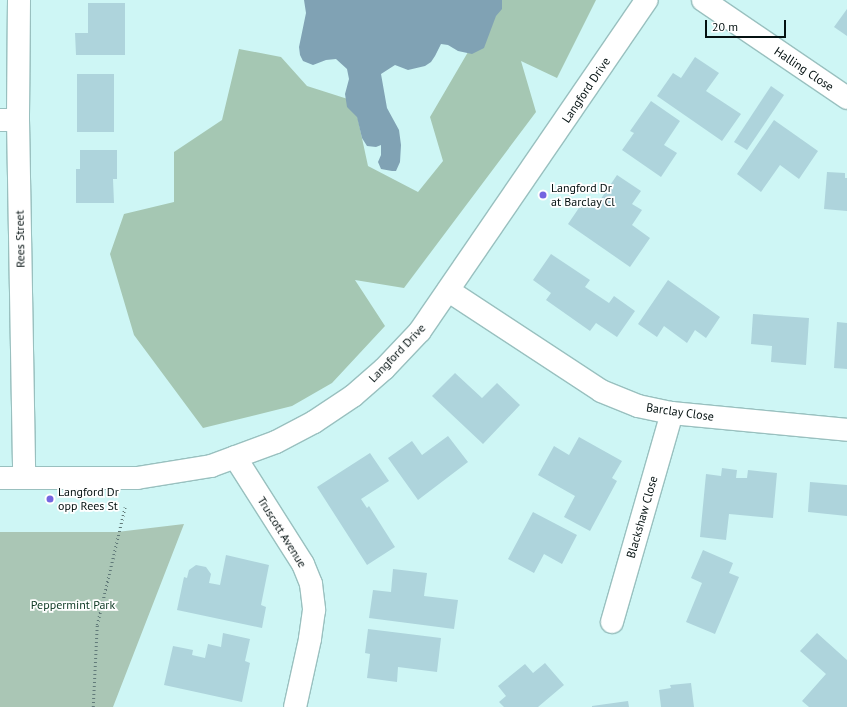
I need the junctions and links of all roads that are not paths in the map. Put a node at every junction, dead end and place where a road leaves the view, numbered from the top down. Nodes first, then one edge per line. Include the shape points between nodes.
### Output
1 (19, 0) edge
2 (647, 0) edge
3 (703, 0) edge
4 (847, 98) edge
5 (9, 120) edge
6 (449, 291) junction
7 (672, 413) junction
8 (847, 430) edge
9 (235, 457) junction
10 (0, 478) edge
11 (24, 478) junction
12 (612, 622) dead end
13 (295, 707) edge

1 - 5 street, Rees Street
2 - 6 street, Langford Drive
3 - 4 street, Halling Close
5 - 11 street, Rees Street
6 - 7 street, Barclay Close via 601,391 638,406
6 - 9 street, Langford Drive via 420,331 384,369 353,396 314,422 276,442
7 - 8 street, Barclay Close
7 - 12 street, Blackshaw Close
9 - 11 street, Langford Drive via 211,466 137,478
9 - 13 street, Truscott Avenue via 303,564 311,584 314,610
10 - 11 street, Langford Drive

